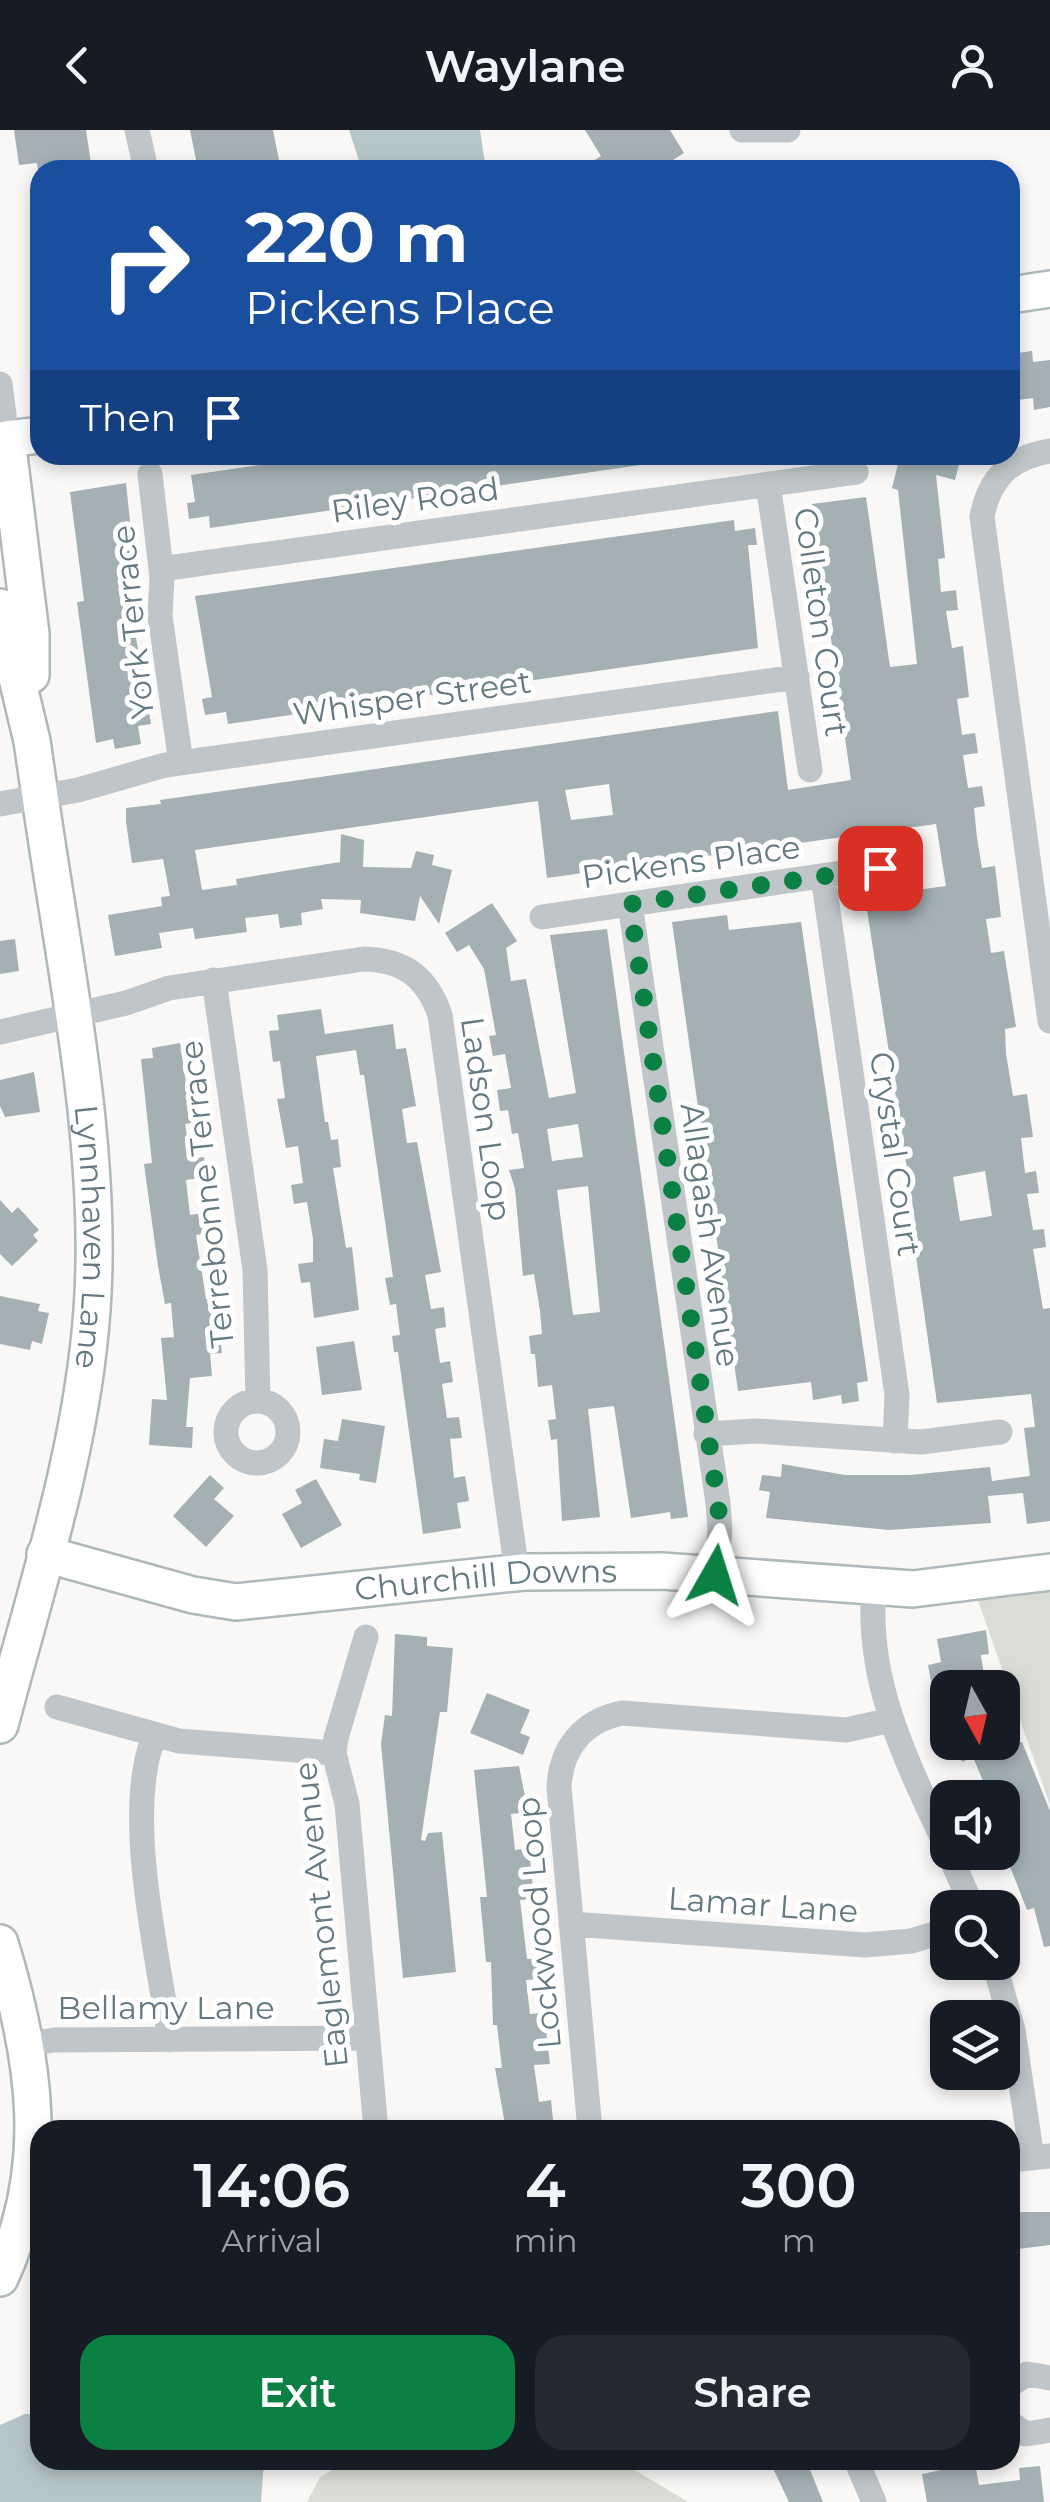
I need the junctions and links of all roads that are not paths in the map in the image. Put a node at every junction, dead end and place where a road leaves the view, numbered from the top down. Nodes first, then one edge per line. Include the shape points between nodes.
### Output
1 (138, 130) edge
2 (742, 130) edge
3 (788, 130) edge
4 (144, 160) edge
5 (1050, 289) edge
6 (1020, 294) edge
7 (0, 384) edge
8 (16, 438) edge
9 (1050, 451) edge
10 (1020, 459) edge
11 (1011, 465) edge
12 (856, 472) dead end
13 (150, 474) dead end
14 (768, 484) junction
15 (162, 569) junction
16 (0, 607) edge
17 (796, 678) junction
18 (32, 741) junction
19 (181, 763) junction
20 (810, 770) dead end
21 (40, 796) junction
22 (0, 804) edge
23 (1038, 852) edge
24 (910, 864) dead end
25 (823, 876) junction
26 (630, 904) junction
27 (542, 918) dead end
28 (214, 980) junction
29 (71, 1016) junction
30 (1050, 1020) edge
31 (0, 1032) edge
32 (258, 1402) dead end
33 (1000, 1432) dead end
34 (706, 1434) junction
35 (895, 1441) junction
36 (45, 1554) junction
37 (1050, 1572) edge
38 (517, 1573) junction
39 (715, 1575) junction
40 (874, 1588) junction
41 (366, 1638) dead end
42 (57, 1707) dead end
43 (891, 1720) junction
44 (0, 1725) edge
45 (154, 1736) junction
46 (334, 1753) junction
47 (930, 1810) edge
48 (571, 1924) junction
49 (930, 1935) edge
50 (0, 1943) edge
51 (999, 1980) edge
52 (368, 2038) junction
53 (170, 2040) junction
54 (24, 2045) junction
55 (34, 2120) edge
56 (375, 2120) edge
57 (589, 2120) edge
58 (1031, 2158) edge
59 (30, 2219) edge
60 (28, 2246) edge
61 (0, 2278) edge
62 (1050, 2378) edge
63 (1020, 2379) edge
64 (1020, 2430) edge
65 (1050, 2430) edge
66 (860, 2470) edge
67 (874, 2502) edge

1 - 4 street
2 - 3 street
5 - 6 street
7 - 8 street
8 - 18 street, Lynnhaven Lane
9 - 10 street
11 - 23 street via 986,498 982,516
12 - 14 street, Riley Road
13 - 15 street, York Terrace
14 - 15 street, Riley Road
14 - 17 street, Colleton Court
15 - 19 street, York Terrace via 160,616
16 - 18 street, Lynnhaven Lane
17 - 19 street, Whisper Street
17 - 20 street, Colleton Court
18 - 21 street, Lynnhaven Lane
19 - 21 street, Whisper Street
21 - 22 street, Whisper Street
21 - 29 street, Lynnhaven Lane
23 - 30 street
24 - 25 street, Pickens Place
25 - 26 street, Pickens Place
25 - 35 street, Crystal Court via 897,1395
26 - 27 street, Pickens Place
26 - 34 street, Allagash Avenue
28 - 29 street, Ladson Loop
28 - 32 street, Terrebonne Terrace via 255,1270
28 - 38 street, Ladson Loop via 383,960 419,976 432,992
29 - 31 street, Ladson Loop
29 - 36 street, Lynnhaven Lane via 92,1198 93,1306 78,1424
33 - 35 street
34 - 35 street via 735,1430
34 - 39 street, Allagash Avenue via 720,1530
36 - 38 street, Churchill Downs via 236,1602
36 - 44 street, Lynnhaven Lane
37 - 40 street, Churchill Downs via 953,1586
38 - 39 street, Churchill Downs
39 - 40 street, Churchill Downs
40 - 43 street via 876,1664
41 - 46 street, Eaglemont Avenue
42 - 45 street
43 - 47 street
43 - 48 street, Lockwood Loop via 846,1730 622,1714 590,1725 560,1768
45 - 46 street
45 - 53 street via 140,1784 142,1834
46 - 52 street, Eaglemont Avenue via 344,1780
48 - 49 street, Lamar Lane via 864,1945
48 - 57 street, Lockwood Loop
50 - 54 street
51 - 58 street
52 - 53 street, Bellamy Lane
52 - 56 street, Eaglemont Avenue
53 - 54 street, Bellamy Lane
54 - 55 street
59 - 60 street
60 - 61 street
62 - 63 street
64 - 65 street
66 - 67 street

